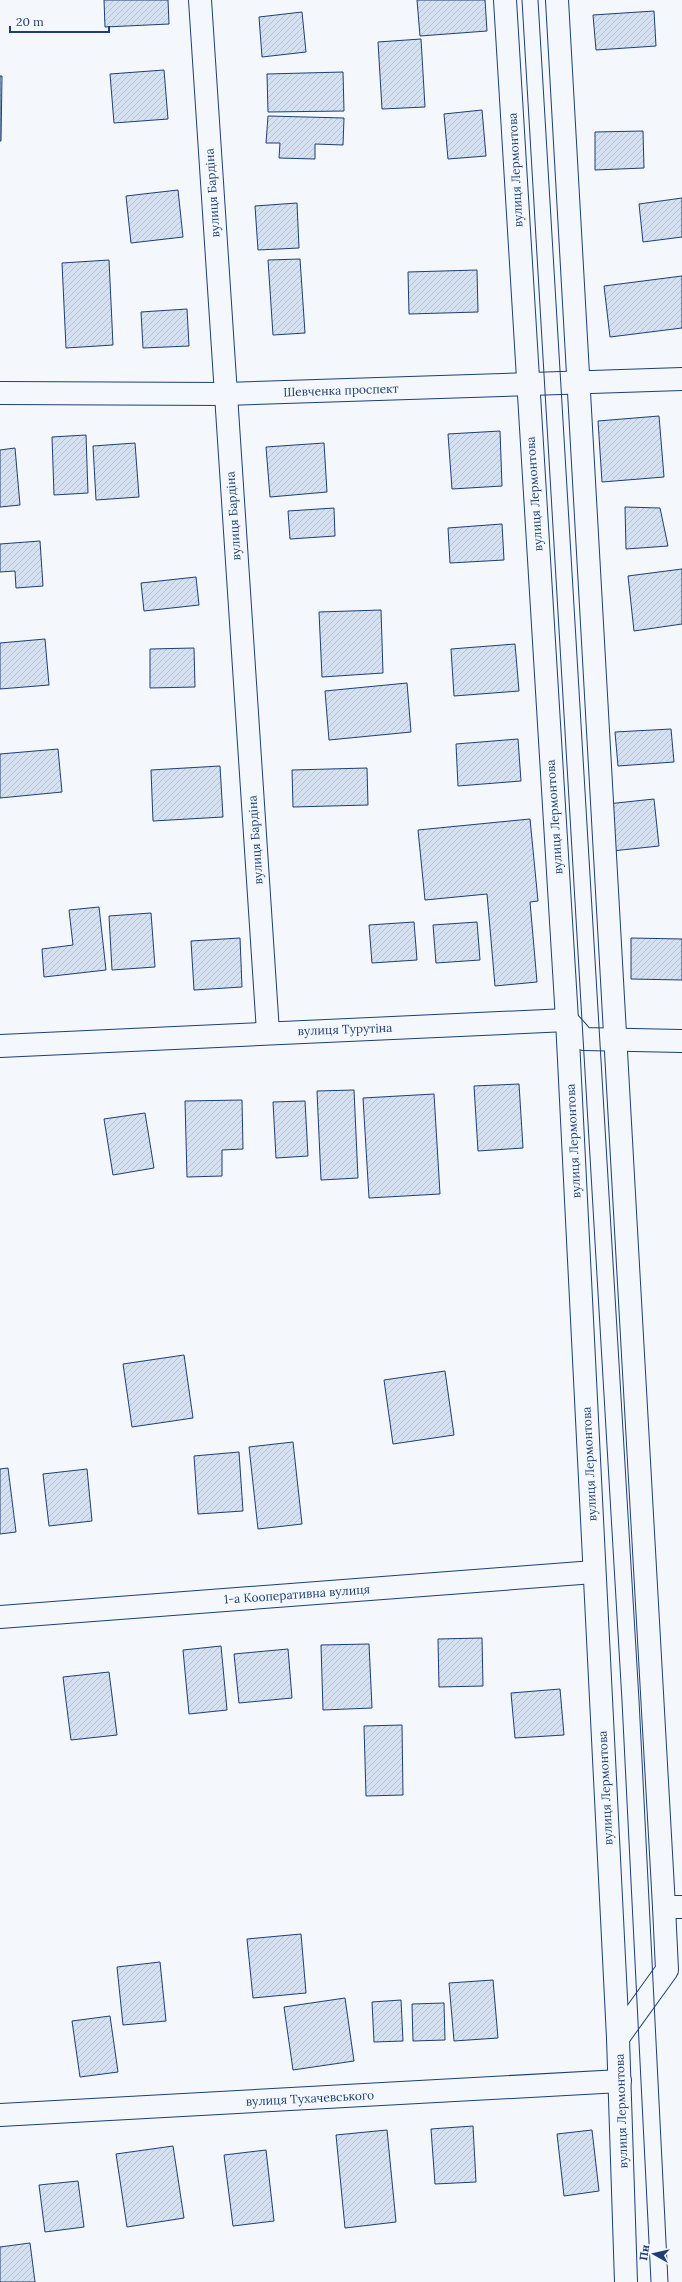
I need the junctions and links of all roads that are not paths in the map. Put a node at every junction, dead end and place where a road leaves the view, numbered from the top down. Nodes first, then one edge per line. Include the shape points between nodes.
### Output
1 (200, 0) edge
2 (505, 0) edge
3 (557, 0) edge
4 (682, 379) edge
5 (528, 383) junction
6 (579, 383) junction
7 (0, 393) edge
8 (224, 394) junction
9 (567, 1020) junction
10 (268, 1032) junction
11 (616, 1040) junction
12 (682, 1041) edge
13 (0, 1046) edge
14 (594, 1572) junction
15 (0, 1617) edge
16 (673, 1907) edge
17 (618, 2038) junction
18 (620, 2081) junction
19 (0, 2115) edge
20 (626, 2282) edge

1 - 8 street, вулиця Бардіна
2 - 5 street, вулиця Лермонтова
3 - 6 street
4 - 6 street, Шевченка проспект
5 - 6 street, Шевченка проспект
5 - 8 street, Шевченка проспект
5 - 9 street, вулиця Лермонтова
6 - 11 street
7 - 8 street, Шевченка проспект
8 - 10 street, вулиця Бардіна
9 - 10 street, вулиця Турутіна
9 - 11 street via 584,1039
9 - 14 street, вулиця Лермонтова
10 - 13 street, вулиця Турутіна
11 - 12 street
11 - 16 street
14 - 15 street, 1-а Кооперативна вулиця
14 - 17 street, вулиця Лермонтова
16 - 17 street via 667,1970
17 - 18 street, вулиця Лермонтова
18 - 19 street, вулиця Тухачевського
18 - 20 street, вулиця Лермонтова

